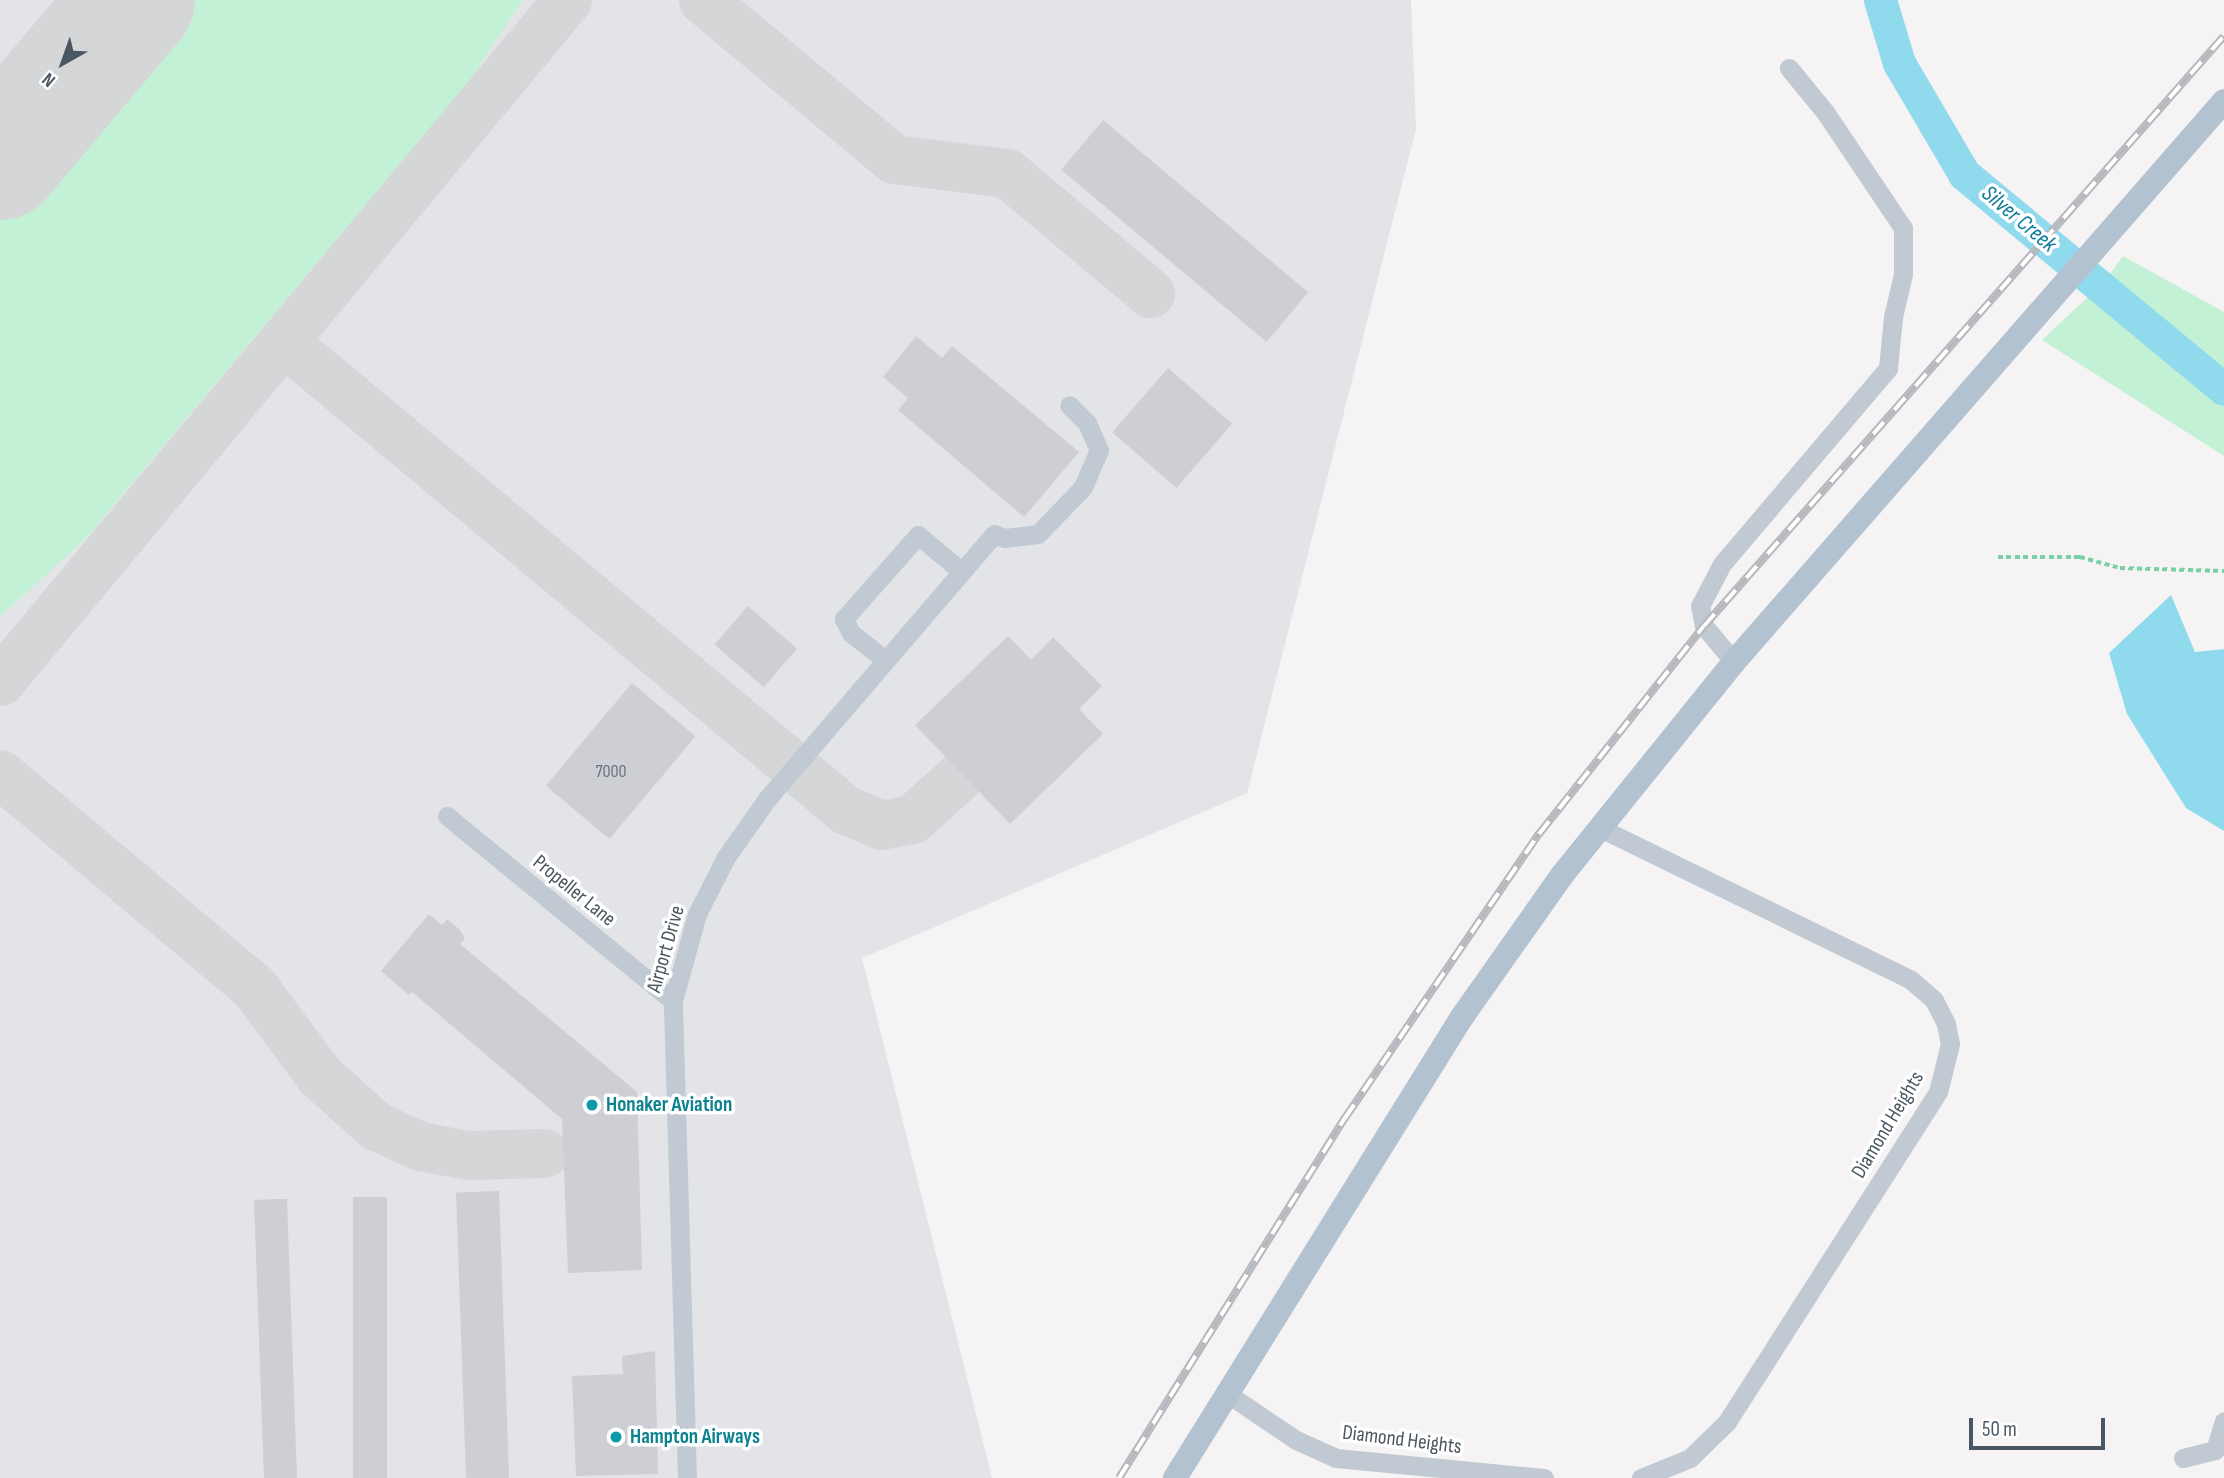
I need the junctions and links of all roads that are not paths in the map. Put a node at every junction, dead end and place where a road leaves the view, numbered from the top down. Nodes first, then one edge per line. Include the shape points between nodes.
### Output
1 (1789, 68) dead end
2 (2224, 101) edge
3 (1069, 405) dead end
4 (961, 570) junction
5 (884, 659) junction
6 (1734, 662) junction
7 (447, 816) dead end
8 (1601, 828) junction
9 (673, 1001) junction
10 (1228, 1394) junction
11 (2224, 1421) edge
12 (2183, 1458) dead end
13 (687, 1478) edge
14 (1175, 1478) edge
15 (1544, 1478) edge
16 (1641, 1478) edge

1 - 6 street via 1825,112 1903,228 1903,274 1892,317 1888,368 1722,564 1700,606 1704,626
2 - 6 main road
3 - 4 street, Airport Drive via 1097,439 1099,450 1091,475 1038,534 1005,538 993,534
4 - 5 street, Airport Drive
4 - 5 street via 918,535 844,619 851,633
5 - 9 street, Airport Drive via 767,799 726,857 697,914
6 - 8 main road
7 - 9 street, Propeller Lane
8 - 10 main road via 1462,1017
8 - 16 street, Diamond Heights via 1911,979 1934,1000 1947,1024 1950,1044 1938,1092 1727,1422 1690,1458
9 - 13 street, Airport Drive
10 - 14 main road
10 - 15 street, Diamond Heights via 1296,1440 1336,1458
11 - 12 street via 2215,1450

